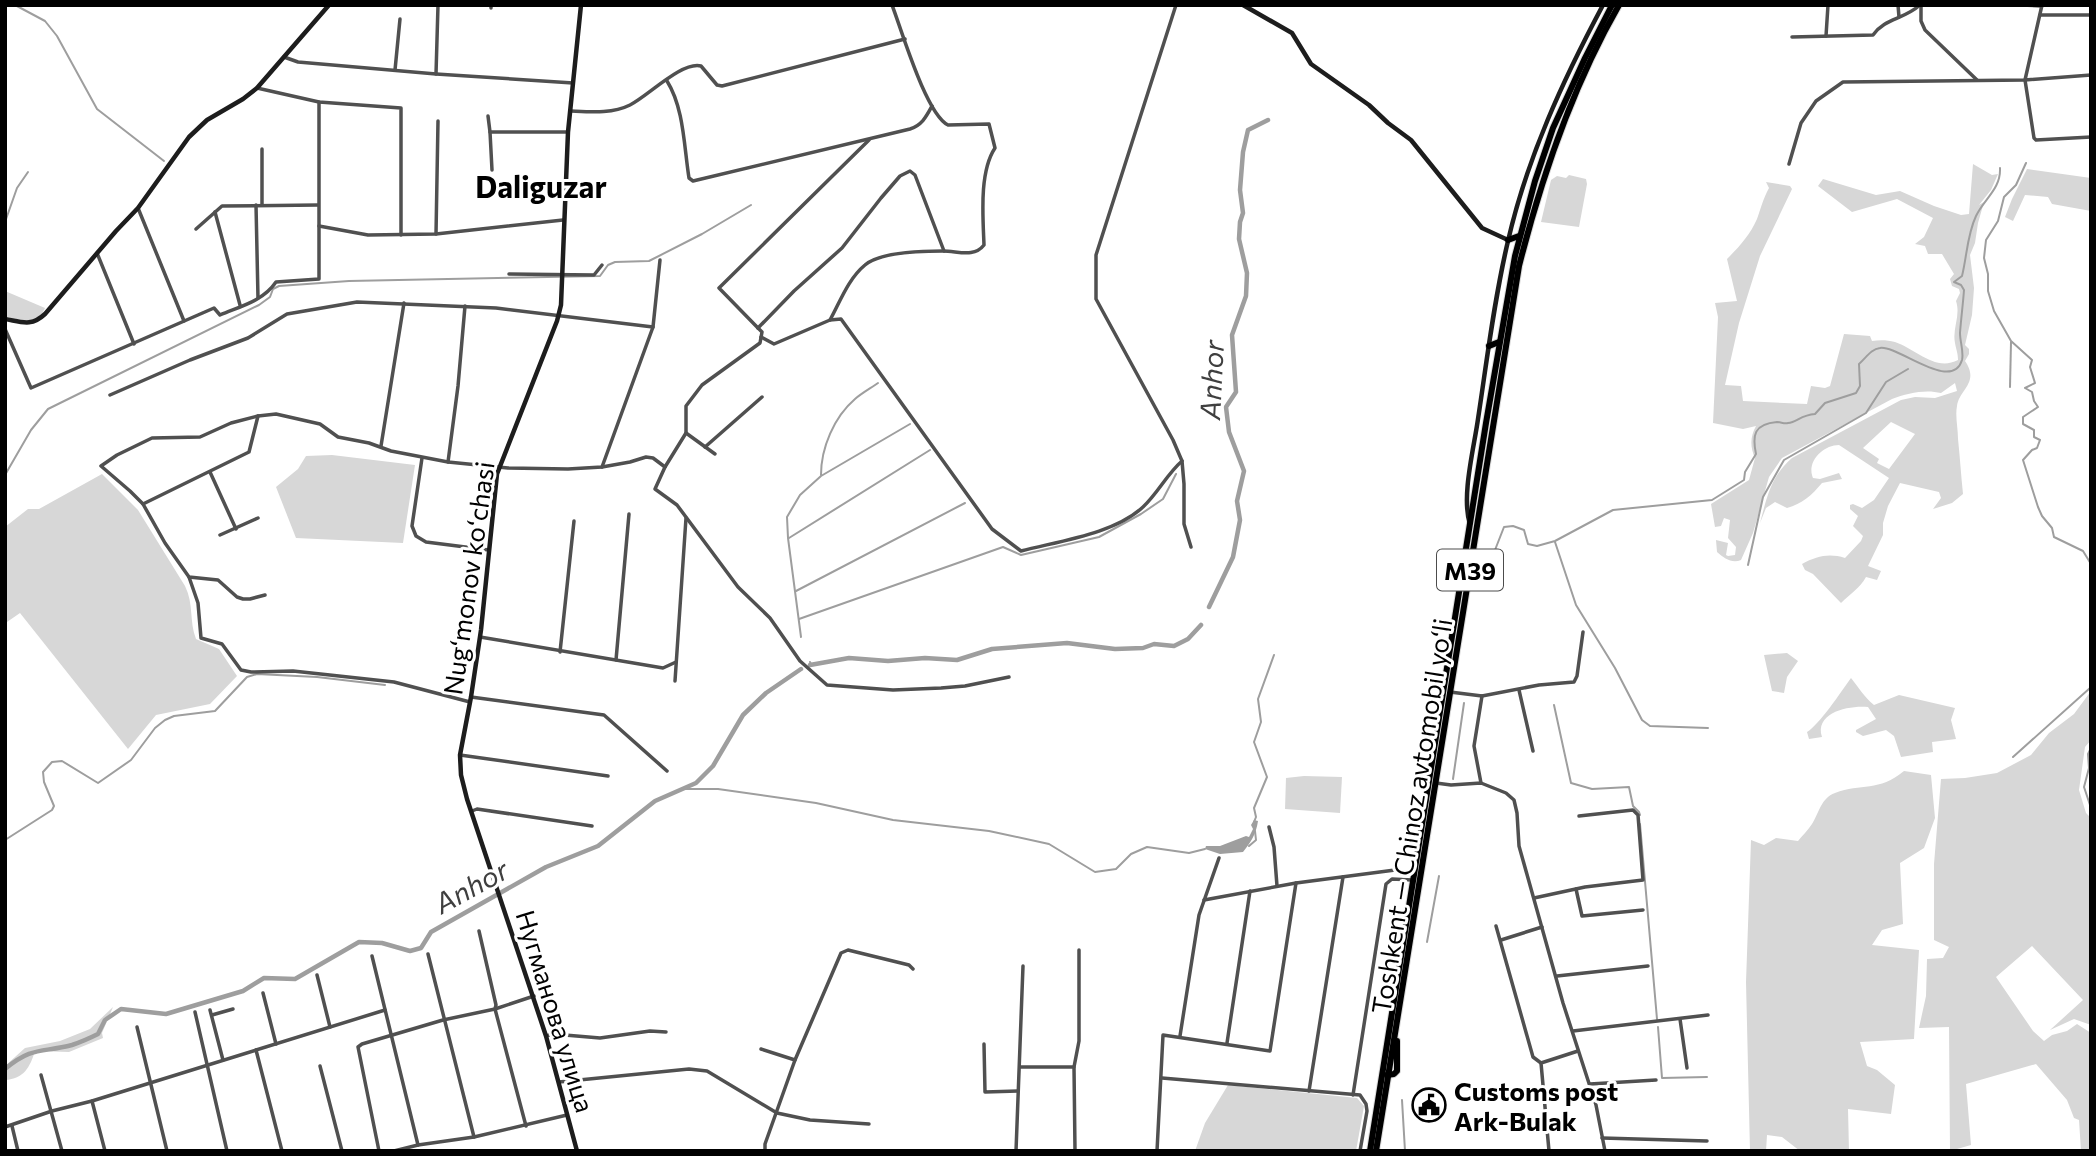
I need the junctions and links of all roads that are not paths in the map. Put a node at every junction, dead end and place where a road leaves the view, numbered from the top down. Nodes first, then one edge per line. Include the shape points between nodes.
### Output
1 (328, 5) edge
2 (438, 5) edge
3 (580, 5) edge
4 (891, 5) edge
5 (1175, 5) edge
6 (1242, 5) edge
7 (1603, 5) edge
8 (1612, 5) edge
9 (1619, 5) edge
10 (1828, 5) edge
11 (1898, 5) edge
12 (1920, 5) edge
13 (2021, 5) edge
14 (2042, 5) edge
15 (2091, 15) edge
16 (2040, 16) junction
17 (1899, 18) junction
18 (400, 19) dead end
19 (1826, 36) junction
20 (1792, 37) dead end
21 (905, 39) junction
22 (284, 57) junction
23 (395, 71) junction
24 (436, 74) junction
25 (2091, 75) edge
26 (2025, 79) junction
27 (666, 80) junction
28 (1977, 80) junction
29 (573, 83) junction
30 (257, 89) junction
31 (319, 103) junction
32 (932, 106) junction
33 (569, 111) junction
34 (488, 116) dead end
35 (438, 121) dead end
36 (490, 132) junction
37 (568, 132) junction
38 (2091, 137) edge
39 (869, 140) junction
40 (262, 149) dead end
41 (1789, 164) dead end
42 (492, 170) dead end
43 (256, 205) junction
44 (262, 205) junction
45 (319, 205) junction
46 (138, 208) junction
47 (215, 212) junction
48 (564, 220) junction
49 (319, 226) junction
50 (196, 229) dead end
51 (401, 234) junction
52 (436, 234) junction
53 (1520, 236) junction
54 (1508, 240) junction
55 (944, 251) junction
56 (97, 253) junction
57 (660, 260) dead end
58 (602, 265) dead end
59 (509, 274) dead end
60 (562, 274) junction
61 (258, 299) junction
62 (404, 303) junction
63 (240, 305) junction
64 (465, 306) junction
65 (559, 314) junction
66 (5, 319) edge
67 (830, 320) junction
68 (184, 321) junction
69 (653, 327) junction
70 (758, 328) junction
71 (5, 329) edge
72 (761, 337) junction
73 (1499, 342) junction
74 (134, 344) junction
75 (1489, 346) junction
76 (110, 395) dead end
77 (762, 397) dead end
78 (258, 416) junction
79 (1479, 417) junction
80 (1489, 423) junction
81 (686, 433) junction
82 (381, 447) junction
83 (705, 447) junction
84 (715, 454) dead end
85 (422, 458) junction
86 (1182, 461) junction
87 (448, 462) junction
88 (499, 467) junction
89 (603, 467) junction
90 (665, 467) junction
91 (210, 471) junction
92 (143, 505) junction
93 (629, 514) dead end
94 (686, 516) junction
95 (258, 518) dead end
96 (574, 521) dead end
97 (1470, 525) junction
98 (236, 529) junction
99 (220, 536) dead end
100 (1191, 547) dead end
101 (490, 550) junction
102 (189, 576) junction
103 (265, 595) dead end
104 (1583, 632) dead end
105 (480, 637) junction
106 (559, 652) junction
107 (616, 660) junction
108 (676, 662) junction
109 (1009, 677) dead end
110 (675, 681) dead end
111 (1518, 690) junction
112 (1450, 692) junction
113 (1482, 696) junction
114 (471, 700) junction
115 (1533, 751) dead end
116 (460, 755) junction
117 (667, 771) dead end
118 (608, 776) dead end
119 (1436, 783) junction
120 (1481, 783) junction
121 (472, 811) junction
122 (1579, 816) dead end
123 (592, 826) dead end
124 (1269, 827) dead end
125 (1219, 858) dead end
126 (1415, 872) junction
127 (1343, 877) junction
128 (1414, 880) junction
129 (496, 883) joint
130 (1296, 883) junction
131 (1277, 886) junction
132 (1576, 889) junction
133 (1250, 891) junction
134 (1534, 898) junction
135 (1204, 900) junction
136 (1643, 910) dead end
137 (1496, 926) dead end
138 (1542, 927) junction
139 (479, 931) dead end
140 (1501, 940) junction
141 (1079, 950) dead end
142 (428, 954) dead end
143 (372, 956) dead end
144 (1648, 965) dead end
145 (1023, 966) dead end
146 (913, 970) dead end
147 (317, 975) dead end
148 (1556, 976) junction
149 (263, 993) dead end
150 (534, 996) junction
151 (233, 1009) dead end
152 (495, 1009) junction
153 (1399, 1009) junction
154 (385, 1010) junction
155 (195, 1012) dead end
156 (1708, 1016) dead end
157 (1680, 1019) junction
158 (443, 1020) junction
159 (136, 1027) dead end
160 (330, 1027) junction
161 (1573, 1031) junction
162 (666, 1032) dead end
163 (392, 1035) junction
164 (547, 1036) junction
165 (1180, 1036) junction
166 (276, 1044) junction
167 (984, 1044) dead end
168 (1227, 1044) junction
169 (761, 1049) dead end
170 (256, 1050) junction
171 (1579, 1051) junction
172 (223, 1060) junction
173 (795, 1060) junction
174 (1387, 1062) junction
175 (1541, 1063) junction
176 (206, 1065) junction
177 (320, 1066) dead end
178 (1020, 1067) junction
179 (1074, 1067) junction
180 (1687, 1068) dead end
181 (1386, 1073) junction
182 (41, 1075) dead end
183 (1161, 1078) junction
184 (1656, 1080) dead end
185 (151, 1082) junction
186 (559, 1082) junction
187 (1590, 1084) junction
188 (1018, 1091) junction
189 (1309, 1091) junction
190 (1353, 1095) junction
191 (92, 1101) junction
192 (52, 1111) junction
193 (1367, 1111) junction
194 (777, 1113) junction
195 (568, 1115) junction
196 (1375, 1115) junction
197 (869, 1124) dead end
198 (12, 1125) junction
199 (526, 1126) junction
200 (5, 1128) edge
201 (474, 1137) junction
202 (1602, 1138) junction
203 (1707, 1141) dead end
204 (418, 1145) junction
205 (18, 1151) edge
206 (62, 1151) edge
207 (105, 1151) edge
208 (167, 1151) edge
209 (227, 1151) edge
210 (282, 1151) edge
211 (342, 1151) edge
212 (379, 1151) edge
213 (394, 1151) edge
214 (577, 1151) edge
215 (765, 1151) edge
216 (1016, 1151) edge
217 (1075, 1151) edge
218 (1157, 1151) edge
219 (1360, 1151) edge
220 (1370, 1151) edge
221 (1376, 1151) edge
222 (1549, 1151) edge
223 (1605, 1151) edge

1 - 22 street
2 - 24 street
3 - 29 street
4 - 21 street
5 - 86 street via 1096,255 1096,299
6 - 54 street via 1292,33 1311,64 1411,140 1482,228
7 - 54 street, M39 via 1546,125
8 - 53 highway, Toshkent — Chinoz avtomobil yoʻli / M39 via 1553,128
9 - 80 highway, Toshkent — Chinoz avtomobil yoʻli / M39 via 1567,111 1535,202
10 - 19 street
11 - 17 street
12 - 17 street
12 - 28 street via 1925,30
13 - 14 street
14 - 16 street
15 - 16 street
16 - 26 street
17 - 19 street via 1880,26 1873,35
18 - 23 street
19 - 20 street
21 - 27 street via 722,86 698,65
21 - 32 street
22 - 23 street
22 - 30 street
23 - 24 street
24 - 29 street
25 - 26 street
26 - 28 street
26 - 38 street via 2034,138
27 - 33 street via 629,105 602,113
27 - 39 street via 673,91 693,181
28 - 41 street via 1843,82 1816,101 1801,123
29 - 33 street
30 - 31 street
30 - 46 street via 194,131
31 - 45 street
31 - 51 street via 401,108
32 - 39 street via 916,126
32 - 55 street via 948,125 988,123 995,147 986,174 984,245 973,252
33 - 37 street
34 - 36 street
35 - 52 street
36 - 37 street
36 - 42 street
37 - 48 street
39 - 70 street via 719,289
40 - 44 street
43 - 44 street
43 - 47 street via 222,206
43 - 61 street
44 - 45 street
45 - 49 street
46 - 56 street
46 - 68 street
47 - 50 street
47 - 63 street
48 - 52 street
48 - 60 street
49 - 51 street via 368,235
49 - 61 street via 319,279 276,282
51 - 52 street
53 - 54 highway
53 - 73 highway, Toshkent — Chinoz avtomobil yoʻli / M39
54 - 75 street, M39
55 - 67 street via 873,259 852,279
55 - 70 street via 910,171 887,190 842,248
56 - 66 street via 41,319 28,324
56 - 74 street
57 - 69 street
58 - 60 street via 594,275
59 - 60 street
60 - 65 street, Nugʻmonov koʻchasi
61 - 63 street
62 - 64 street
62 - 76 street via 358,302 287,314 248,338
62 - 82 street
63 - 68 street via 220,315 214,308
64 - 65 street
64 - 87 street
65 - 69 street
65 - 88 street, Nugʻmonov koʻchasi
67 - 72 street via 774,344
67 - 86 street via 841,319 992,529 1021,551 1099,531 1130,516 1143,508
68 - 74 street
69 - 89 street
70 - 72 street
71 - 74 street via 31,388
72 - 81 street via 760,343 702,385 686,406
73 - 75 highway
73 - 80 highway, Toshkent — Chinoz avtomobil yoʻli / M39
75 - 79 street, M39
77 - 83 street
78 - 82 street via 282,415 320,424 338,437
78 - 91 street via 249,452
78 - 92 street via 200,437 152,438 101,466
79 - 80 street
79 - 97 street, M39 via 1465,510
80 - 97 highway, Toshkent — Chinoz avtomobil yoʻli / M39
80 - 112 highway, Toshkent — Chinoz avtomobil yoʻli / M39
81 - 83 street
81 - 90 street
82 - 85 street
83 - 84 street
85 - 87 street
85 - 101 street via 412,527 416,536 426,542
86 - 100 street via 1184,524
87 - 88 street
88 - 89 street
88 - 101 street, Nugʻmonov koʻchasi
89 - 90 street via 646,457
90 - 94 street via 655,489
91 - 92 street
91 - 98 street
92 - 102 street
93 - 107 street
94 - 108 street
94 - 109 street via 738,587 770,618 800,661 827,685 941,688
95 - 98 street
96 - 106 street
97 - 126 highway, Toshkent — Chinoz avtomobil yoʻli / M39
98 - 99 street
101 - 105 street, Nugʻmonov koʻchasi
102 - 103 street via 218,580 243,599
102 - 114 street via 198,603 201,638 222,644 241,670 394,682
104 - 111 street via 1574,682
105 - 106 street
105 - 114 street, Nugʻmonov koʻchasi
106 - 107 street
107 - 108 street via 663,668
108 - 110 street
111 - 113 street
111 - 115 street
112 - 113 street
112 - 119 highway, Toshkent — Chinoz avtomobil yoʻli / M39
113 - 120 street via 1474,746
114 - 116 street, Nugʻmonov koʻchasi
114 - 117 street via 604,715
116 - 118 street
116 - 121 street, Nugʻmonov koʻchasi
119 - 120 street
119 - 153 highway, Toshkent — Chinoz avtomobil yoʻli / M39
120 - 134 street via 1514,800 1518,846
121 - 123 street
121 - 129 street, Nugʻmonov koʻchasi
122 - 132 street via 1636,812 1644,877 1640,882
124 - 131 street
125 - 135 street
126 - 127 street
126 - 128 highway, Toshkent — Chinoz avtomobil yoʻli / M39
127 - 130 street
127 - 189 street
128 - 174 highway, Toshkent — Chinoz avtomobil yoʻli / M39
128 - 190 street via 1395,879 1386,884
129 - 150 street, Нугманова улица
130 - 131 street
130 - 168 street via 1270,1051
131 - 133 street
132 - 134 street
132 - 136 street via 1582,916
133 - 135 street
133 - 168 street
134 - 138 street
135 - 165 street
137 - 140 street
138 - 140 street
138 - 148 street
139 - 152 street
140 - 175 street via 1533,1056
141 - 179 street via 1079,1041
142 - 158 street
143 - 154 street
144 - 148 street
145 - 178 street
146 - 173 street via 909,965 848,950 841,953
147 - 160 street
148 - 161 street
149 - 166 street
150 - 152 street
150 - 164 street, Нугманова улица
151 - 172 street via 211,1012
152 - 158 street
152 - 199 street
153 - 174 highway, Toshkent — Chinoz avtomobil yoʻli / M39
153 - 181 highway via 1397,1071
154 - 160 street
154 - 163 street
155 - 176 street
156 - 157 street
157 - 161 street
157 - 180 street
158 - 163 street
158 - 201 street
159 - 185 street
160 - 166 street
161 - 171 street
162 - 164 street via 600,1038
163 - 204 street
163 - 212 street via 358,1047
164 - 186 street, Нугманова улица
165 - 168 street
165 - 183 street via 1162,1036
166 - 170 street
167 - 188 street via 985,1092
169 - 173 street
170 - 172 street
170 - 210 street
171 - 175 street
171 - 187 street
172 - 176 street
173 - 194 street
174 - 181 highway, Toshkent — Chinoz avtomobil yoʻli / M39
175 - 222 street
176 - 185 street
176 - 209 street
177 - 211 street
178 - 179 street
178 - 188 street
179 - 217 street
181 - 196 highway, Toshkent — Chinoz avtomobil yoʻli / M39
181 - 221 highway, Toshkent — Chinoz avtomobil yoʻli / M39
182 - 192 street
183 - 189 street
183 - 218 street
184 - 187 street
185 - 191 street
185 - 208 street
186 - 194 street via 707,1071
186 - 195 street, Нугманова улица
187 - 202 street
188 - 216 street
189 - 190 street
190 - 193 street via 1360,1096
191 - 192 street
191 - 207 street
192 - 198 street
192 - 206 street
193 - 196 street
193 - 219 street
194 - 197 street
194 - 215 street
195 - 199 street
195 - 214 street, Нугманова улица
196 - 220 highway, Toshkent — Chinoz avtomobil yoʻli / M39
198 - 200 street
198 - 205 street
199 - 201 street
201 - 204 street
202 - 203 street
202 - 223 street
204 - 213 street

